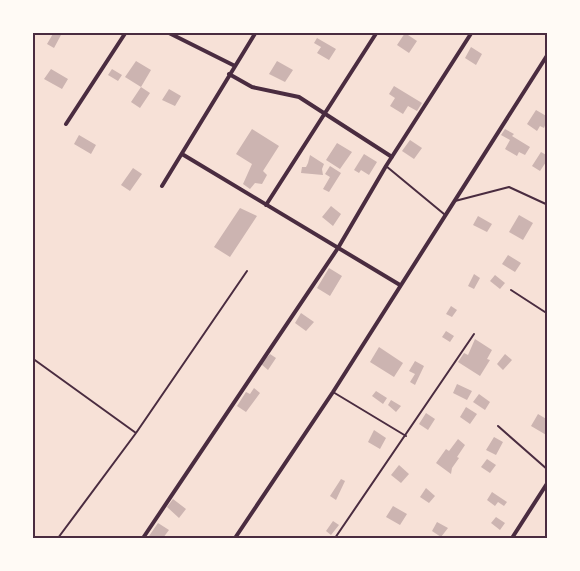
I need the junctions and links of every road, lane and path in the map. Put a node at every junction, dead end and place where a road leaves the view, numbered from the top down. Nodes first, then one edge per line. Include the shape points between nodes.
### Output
1 (126, 32) edge
2 (167, 32) edge
3 (256, 32) edge
4 (377, 32) edge
5 (472, 32) edge
6 (548, 54) edge
7 (234, 66) junction
8 (229, 74) junction
9 (325, 114) junction
10 (66, 124) dead end
11 (182, 154) junction
12 (392, 157) junction
13 (386, 166) junction
14 (162, 186) dead end
15 (453, 202) junction
16 (266, 205) junction
17 (548, 205) edge
18 (444, 214) junction
19 (338, 248) junction
20 (247, 271) dead end
21 (400, 285) junction
22 (511, 290) dead end
23 (548, 314) edge
24 (474, 334) dead end
25 (32, 358) edge
26 (332, 392) junction
27 (498, 426) dead end
28 (136, 433) junction
29 (406, 436) junction
30 (548, 470) edge
31 (548, 482) edge
32 (58, 538) edge
33 (143, 538) edge
34 (235, 538) edge
35 (335, 538) edge
36 (512, 538) edge

1 - 10 street
2 - 7 street
3 - 7 street
4 - 9 street
5 - 12 street
6 - 15 street
7 - 8 street
8 - 9 street via 252,87 299,97
8 - 11 street
9 - 12 street
9 - 16 street
11 - 14 street
11 - 16 street
12 - 13 street
13 - 18 lane
13 - 19 street
15 - 17 lane via 509,187
15 - 18 street
16 - 19 street
18 - 21 street
19 - 21 street
19 - 33 street
20 - 28 lane
21 - 26 street
22 - 23 lane
24 - 29 lane
25 - 28 lane
26 - 29 lane
26 - 34 street
27 - 30 lane
28 - 32 lane
29 - 35 lane
31 - 36 street

